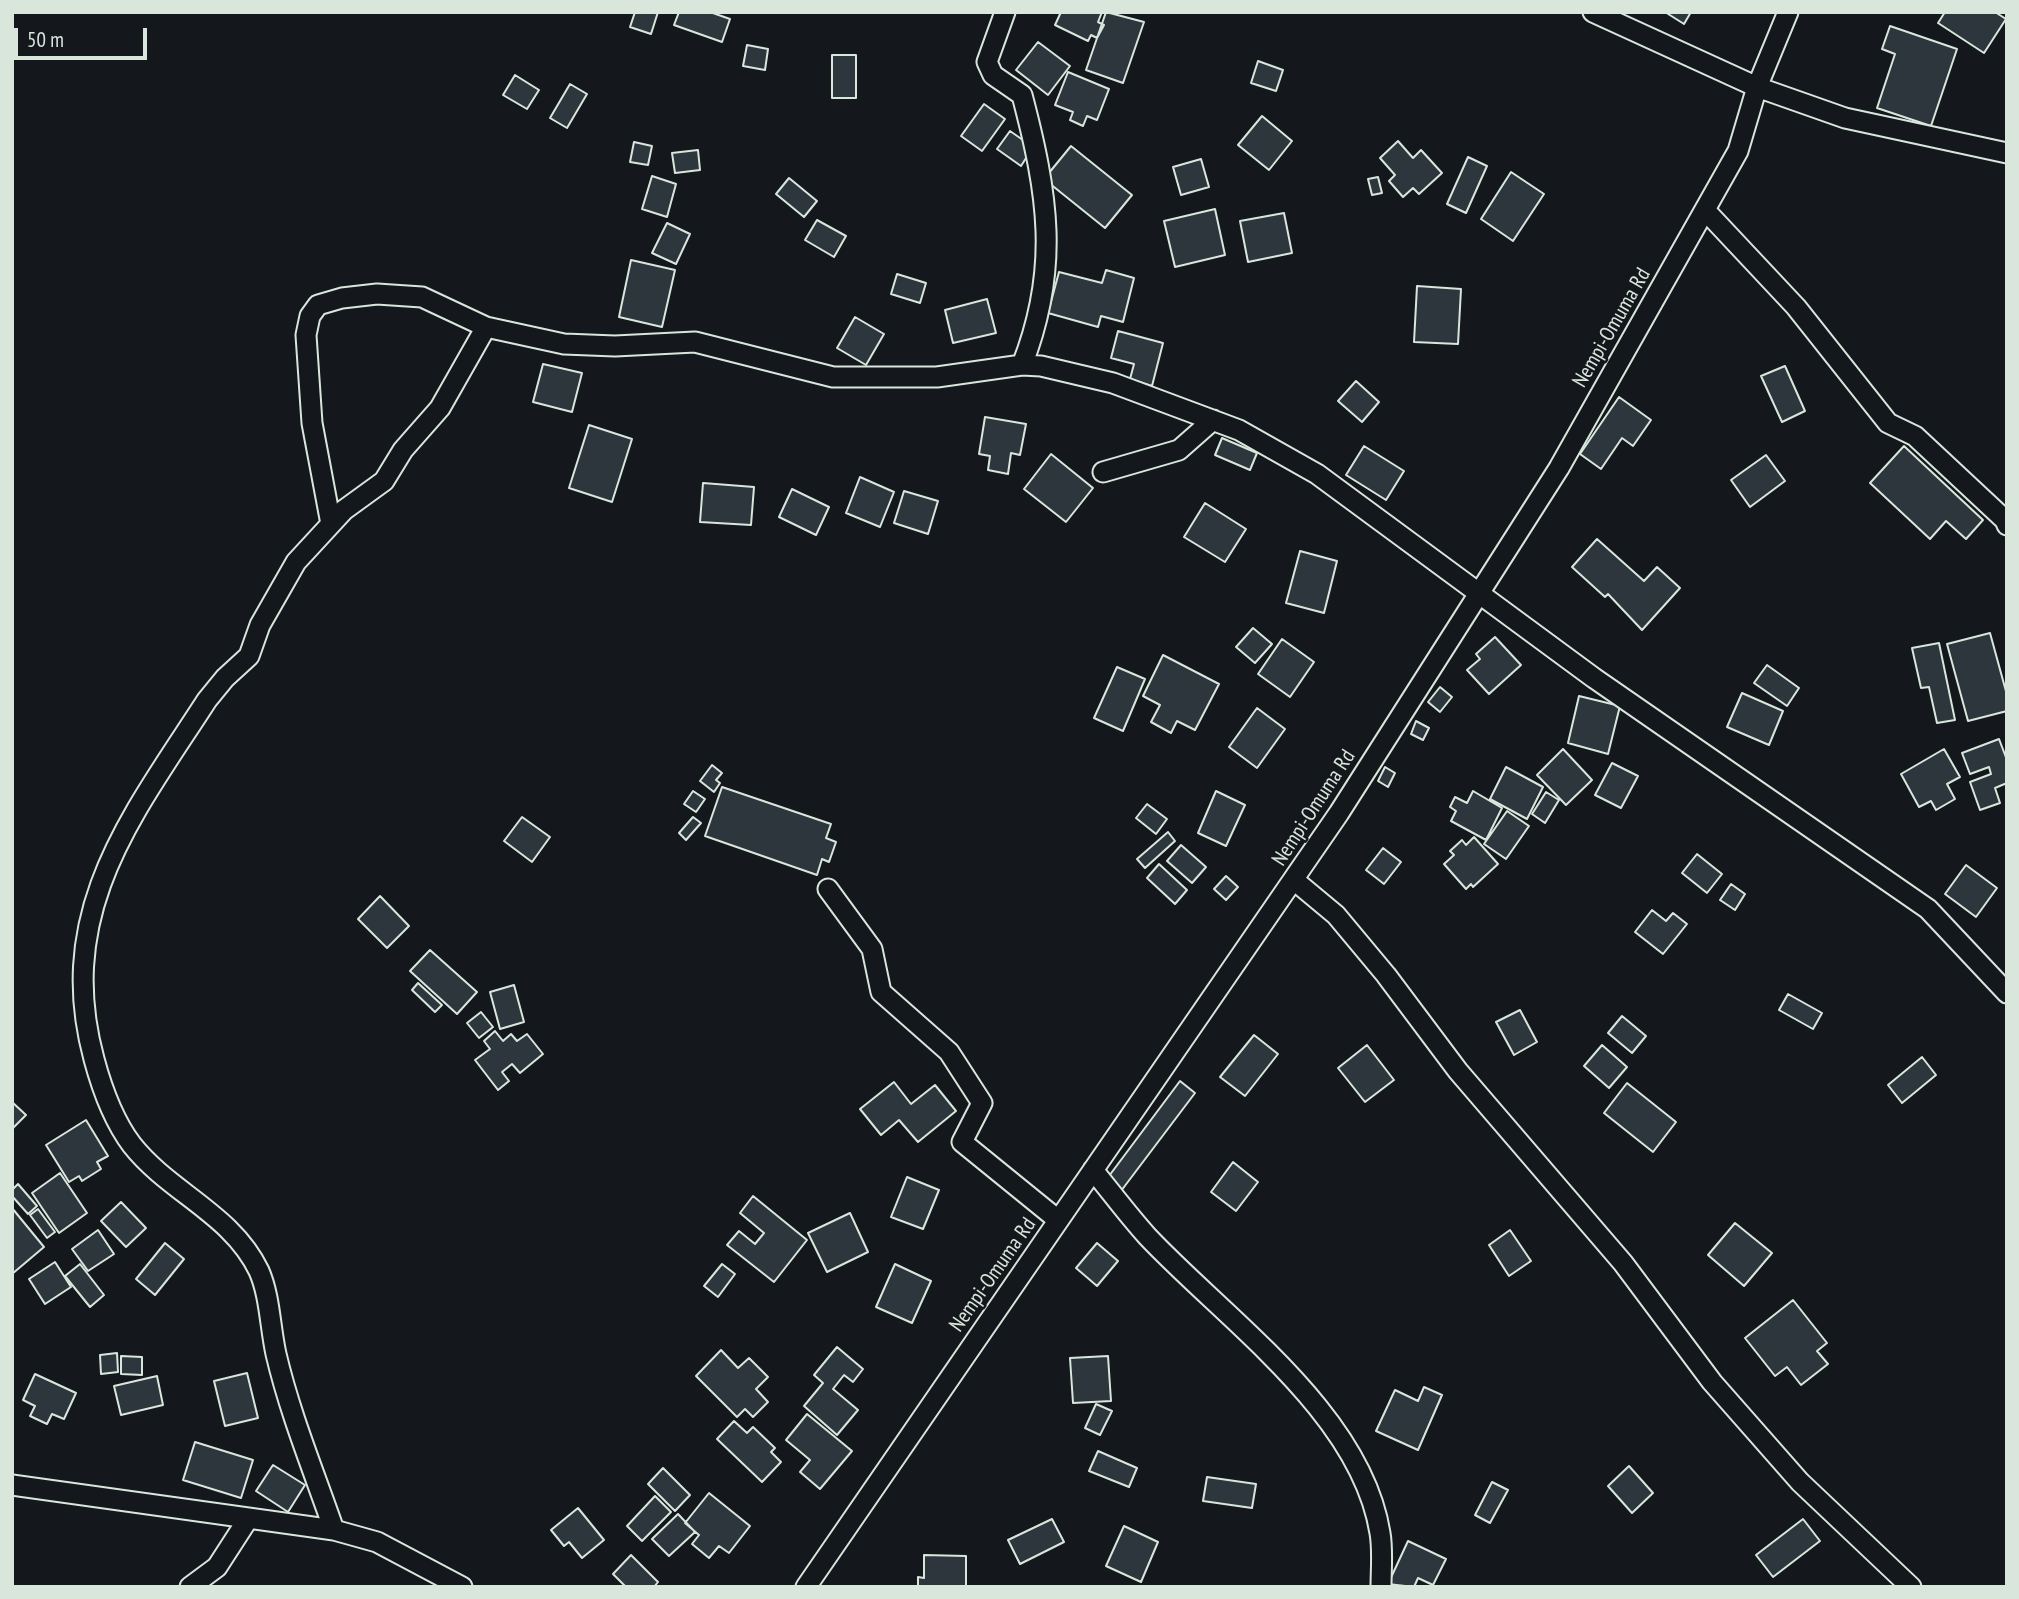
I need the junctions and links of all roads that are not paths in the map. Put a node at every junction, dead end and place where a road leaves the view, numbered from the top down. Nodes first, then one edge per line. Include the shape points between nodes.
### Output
1 (1005, 12) edge
2 (1593, 12) edge
3 (1788, 12) edge
4 (1757, 87) junction
5 (2007, 153) edge
6 (1705, 210) junction
7 (486, 327) junction
8 (1022, 365) junction
9 (1213, 420) junction
10 (1103, 472) dead end
11 (331, 524) junction
12 (2007, 525) edge
13 (1479, 593) junction
14 (1294, 880) junction
15 (828, 889) dead end
16 (2007, 993) edge
17 (1093, 1170) junction
18 (1058, 1220) junction
19 (12, 1485) edge
20 (248, 1519) junction
21 (334, 1530) junction
22 (190, 1587) edge
23 (462, 1587) edge
24 (806, 1587) edge
25 (1381, 1587) edge
26 (1911, 1587) edge

1 - 8 street via 987,62 993,75 1022,95 1046,207 1044,288 1038,323
2 - 4 street
3 - 4 street, Nempi-Omuma Rd
4 - 5 street via 1845,118
4 - 6 street, Nempi-Omuma Rd via 1738,151
6 - 12 street via 1797,307 1888,423 1915,436
6 - 13 street, Nempi-Omuma Rd via 1559,468
7 - 8 street via 564,344 695,342 808,373 858,379 937,377
7 - 11 street via 440,408 403,450 384,481
7 - 11 street via 422,297 377,294 318,305 306,335 312,423
8 - 9 street via 1113,383
9 - 10 street via 1179,450
9 - 13 street via 1317,474
11 - 21 street via 296,562 260,625 249,656 207,700 107,863 87,922 82,967 87,1033 100,1083 131,1144 235,1234 259,1272 292,1411
13 - 14 street, Nempi-Omuma Rd
13 - 16 street via 1710,761 1928,909
14 - 17 street, Nempi-Omuma Rd
14 - 26 street via 1336,915 1386,975 1458,1072 1623,1263 1712,1382 1800,1482
15 - 18 street via 872,948 881,992 950,1052 982,1103 962,1142
17 - 18 street, Nempi-Omuma Rd
17 - 25 street via 1146,1235 1298,1382 1353,1459 1371,1499 1380,1535
18 - 24 street, Nempi-Omuma Rd
19 - 20 street
20 - 21 street
20 - 22 street via 217,1567
21 - 23 street via 377,1542

